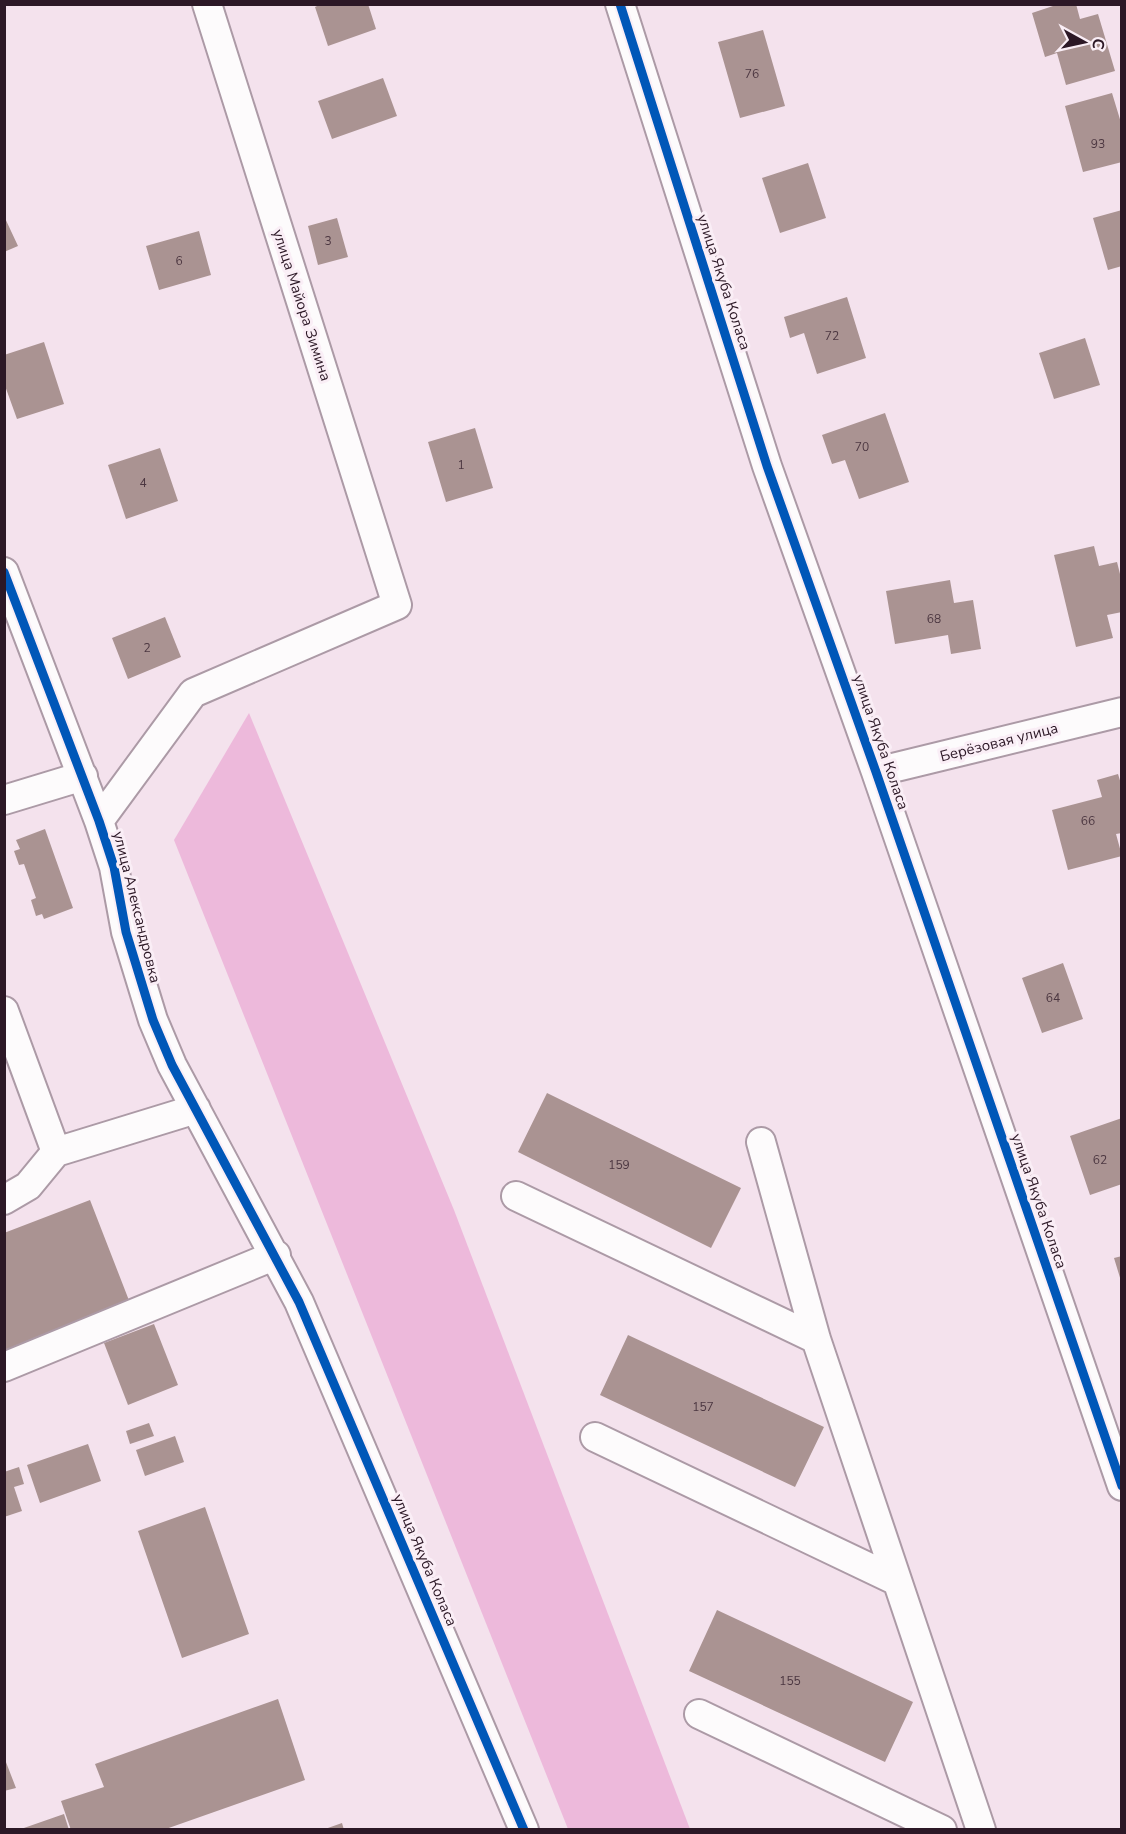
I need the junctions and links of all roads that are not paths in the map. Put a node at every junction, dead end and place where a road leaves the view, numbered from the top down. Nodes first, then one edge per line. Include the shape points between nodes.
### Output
1 (207, 4) edge
2 (620, 4) edge
3 (4, 572) edge
4 (1122, 712) edge
5 (876, 772) junction
6 (83, 776) junction
7 (4, 800) edge
8 (99, 822) junction
9 (4, 1011) edge
10 (196, 1109) junction
11 (761, 1142) dead end
12 (56, 1152) junction
13 (516, 1196) dead end
14 (4, 1200) edge
15 (276, 1255) junction
16 (299, 1302) joint
17 (816, 1339) junction
18 (4, 1367) edge
19 (596, 1437) dead end
20 (1122, 1486) edge
21 (897, 1581) junction
22 (699, 1714) dead end
23 (524, 1830) edge
24 (942, 1830) edge
25 (981, 1830) edge

1 - 8 street, улица Майора Зимина via 397,605 193,693
2 - 5 street, улица Якуба Коласа via 766,466
3 - 6 street, улица Александровка
4 - 5 street, Берёзовая улица
5 - 20 street, улица Якуба Коласа
6 - 7 street
6 - 8 street, улица Александровка
8 - 10 street, улица Александровка via 114,867 142,988 172,1065
9 - 12 street
10 - 12 street
10 - 15 street, улица Александровка
11 - 17 street
12 - 14 street via 28,1186
13 - 17 street
15 - 16 street, улица Александровка
15 - 18 street
16 - 23 street, улица Якуба Коласа
17 - 21 street
19 - 21 street
21 - 25 street
22 - 24 street

